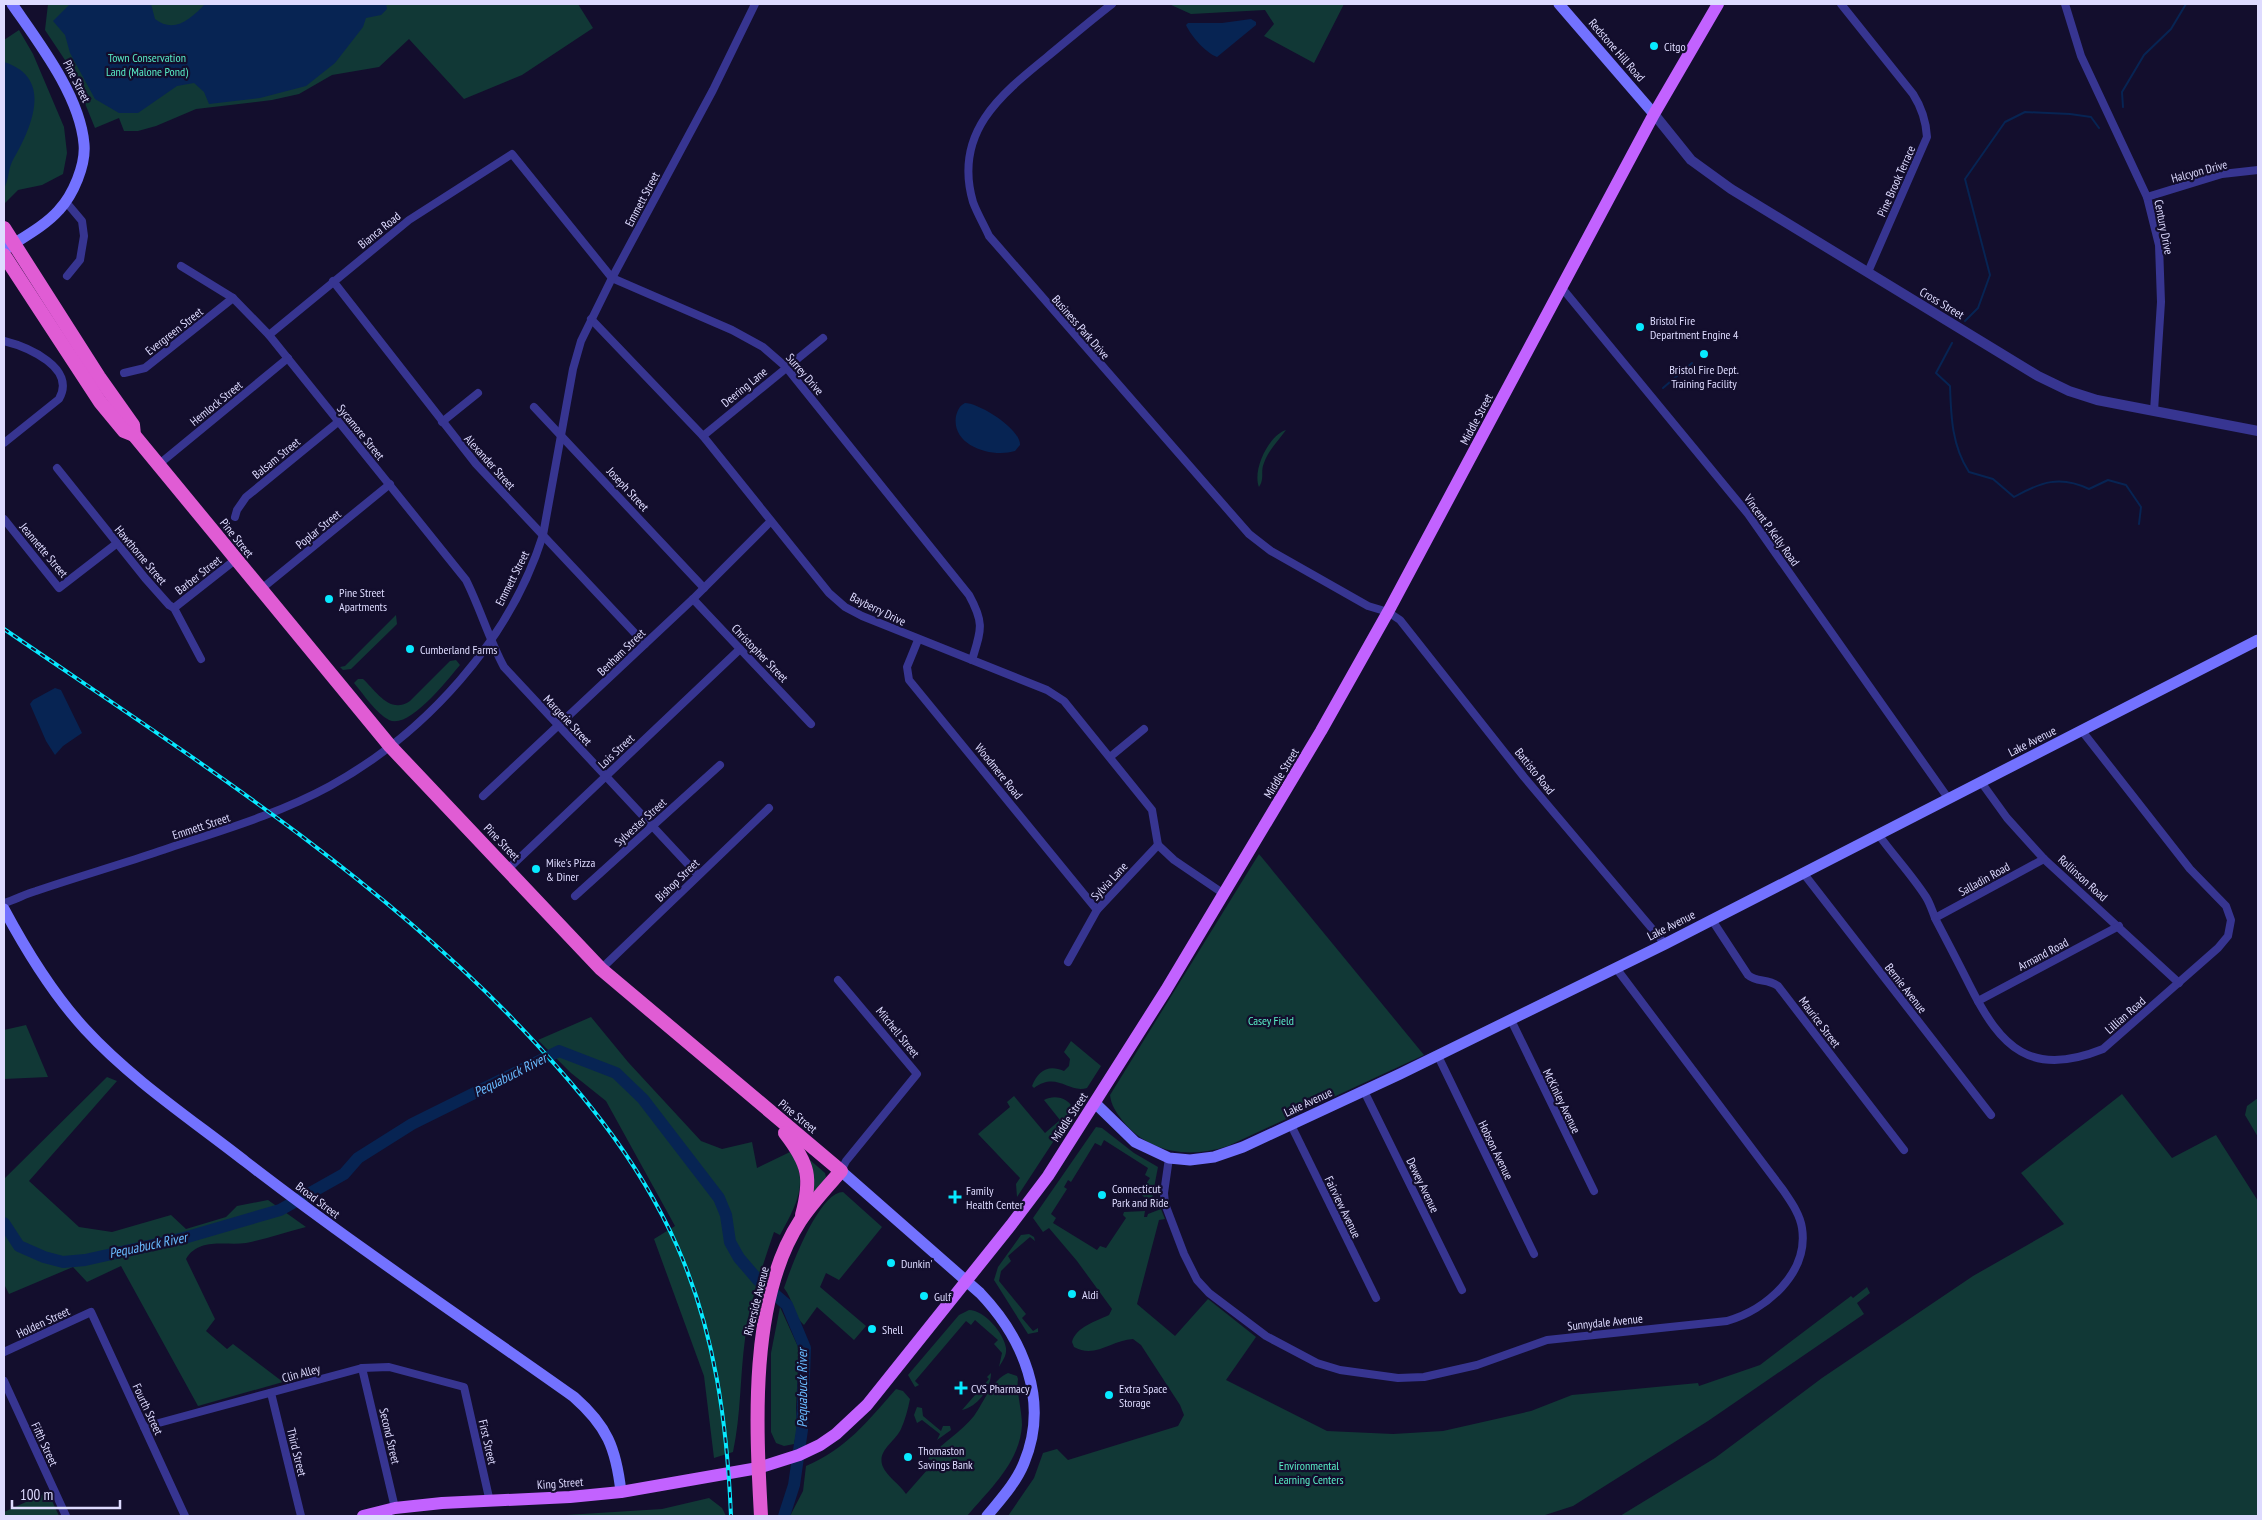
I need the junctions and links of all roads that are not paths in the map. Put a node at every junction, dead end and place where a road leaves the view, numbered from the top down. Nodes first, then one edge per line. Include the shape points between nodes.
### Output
1 (12, 4) edge
2 (755, 4) edge
3 (1112, 4) edge
4 (1559, 4) edge
5 (1718, 4) edge
6 (1841, 4) edge
7 (2065, 4) edge
8 (1654, 114) junction
9 (512, 154) joint
10 (2258, 170) edge
11 (2147, 197) junction
12 (66, 202) junction
13 (4, 228) edge
14 (9, 247) edge
15 (4, 255) edge
16 (181, 266) dead end
17 (1868, 272) junction
18 (67, 276) dead end
19 (612, 278) junction
20 (333, 281) junction
21 (1562, 288) junction
22 (233, 298) junction
23 (592, 319) junction
24 (269, 335) junction
25 (823, 338) dead end
26 (4, 341) edge
27 (288, 358) junction
28 (786, 367) junction
29 (124, 373) dead end
30 (478, 393) dead end
31 (534, 408) dead end
32 (2154, 411) junction
33 (338, 422) junction
34 (442, 422) junction
35 (2258, 431) edge
36 (561, 434) junction
37 (134, 435) junction
38 (703, 436) junction
39 (4, 443) edge
40 (158, 465) junction
41 (57, 468) dead end
42 (390, 484) junction
43 (235, 517) dead end
44 (4, 519) edge
45 (771, 521) junction
46 (543, 535) junction
47 (116, 544) junction
48 (235, 560) junction
49 (704, 588) junction
50 (260, 590) junction
51 (693, 599) junction
52 (174, 608) junction
53 (1388, 612) junction
54 (918, 640) junction
55 (2258, 640) edge
56 (490, 641) junction
57 (645, 644) junction
58 (740, 649) junction
59 (201, 660) dead end
60 (972, 660) junction
61 (811, 724) dead end
62 (558, 727) junction
63 (1144, 729) dead end
64 (2082, 731) junction
65 (390, 746) junction
66 (1110, 757) junction
67 (720, 765) dead end
68 (605, 777) junction
69 (1981, 782) junction
70 (483, 796) dead end
71 (1948, 798) junction
72 (769, 808) dead end
73 (651, 827) junction
74 (1878, 834) junction
75 (1158, 845) junction
76 (2044, 859) junction
77 (508, 869) junction
78 (1804, 874) junction
79 (698, 875) junction
80 (1224, 894) junction
81 (575, 896) dead end
82 (4, 902) edge
83 (4, 910) edge
84 (1097, 910) junction
85 (1935, 918) junction
86 (1712, 920) junction
87 (2119, 926) junction
88 (1665, 944) junction
89 (1068, 962) dead end
90 (1616, 968) junction
91 (601, 969) junction
92 (838, 980) dead end
93 (2179, 983) junction
94 (1978, 1001) junction
95 (1511, 1020) junction
96 (1438, 1056) junction
97 (1364, 1091) junction
98 (1095, 1103) junction
99 (768, 1111) junction
100 (1991, 1115) dead end
101 (1291, 1125) junction
102 (1904, 1150) dead end
103 (1169, 1158) junction
104 (841, 1171) junction
105 (1594, 1191) dead end
106 (800, 1221) junction
107 (1534, 1254) dead end
108 (967, 1281) junction
109 (1462, 1290) dead end
110 (1376, 1298) dead end
111 (91, 1312) joint
112 (4, 1352) edge
113 (362, 1368) junction
114 (4, 1381) edge
115 (464, 1387) joint
116 (271, 1393) junction
117 (144, 1427) junction
118 (758, 1468) junction
119 (621, 1492) junction
120 (490, 1502) junction
121 (395, 1508) junction
122 (66, 1516) edge
123 (185, 1516) edge
124 (301, 1516) edge
125 (363, 1516) edge
126 (761, 1516) edge
127 (987, 1516) edge

1 - 12 main road, Pine Street via 50,60 76,110 85,146 79,176
2 - 19 street, Emmett Street via 713,90
3 - 53 street, Business Park Drive via 992,105 970,150 969,177 973,202 989,236 1018,272 1249,534 1271,551 1368,606
4 - 8 main road, Redstone Hill Road
5 - 8 main road, Middle Street
6 - 17 street, Pine Brook Terrace via 1913,94 1926,123 1927,137
7 - 11 street, Century Drive via 2081,56
8 - 17 street, Cross Street via 1704,170
8 - 21 main road, Middle Street
9 - 19 street, Surrey Drive
9 - 20 street, Bianca Road via 409,220
10 - 11 street, Halcyon Drive via 2222,174
11 - 32 street, Century Drive via 2158,245 2161,302
12 - 14 main road, Pine Street via 58,212
12 - 18 street via 82,221 84,236 80,260
13 - 14 highway
14 - 37 highway, Pine Street via 133,425
15 - 37 highway, Pine Street via 100,402 124,431
16 - 22 street, Sycamore Street
17 - 32 street, Cross Street via 2038,376 2096,400
19 - 23 street, Emmett Street
19 - 28 street, Surrey Drive via 732,330 763,347
20 - 24 street, Bianca Road
20 - 34 street, Alexander Street
21 - 53 main road, Middle Street
21 - 71 street, Vincent P. Kelly Road via 1748,514
22 - 24 street, Sycamore Street
22 - 29 street, Evergreen Street via 144,368
23 - 36 street, Emmett Street via 575,362
23 - 38 street, Bayberry Drive
24 - 27 street, Sycamore Street
25 - 28 street, Deering Lane
26 - 39 street via 30,350 55,369 63,381 64,390 59,399
27 - 33 street, Sycamore Street
27 - 40 street, Hemlock Street
28 - 38 street, Deering Lane
28 - 60 street, Surrey Drive via 969,595 982,626
30 - 34 street
31 - 36 street, Joseph Street
32 - 35 street, Cross Street
33 - 42 street, Sycamore Street
33 - 43 street, Balsam Street via 246,497
34 - 46 street, Alexander Street via 476,464
36 - 46 street, Emmett Street
36 - 49 street, Joseph Street
37 - 40 highway, Pine Street
38 - 45 street, Bayberry Drive
40 - 48 highway, Pine Street
41 - 47 street, Hawthorne Street
42 - 50 street, Poplar Street
42 - 56 street, Sycamore Street via 466,580 479,605
44 - 47 street, Jeannette Street via 59,588
45 - 49 street, Benham Street
45 - 54 street, Bayberry Drive via 845,608
46 - 56 street, Emmett Street via 530,574
46 - 57 street, Alexander Street
47 - 52 street, Hawthorne Street
48 - 50 highway, Pine Street
48 - 52 street, Barber Street
49 - 51 street, Benham Street
50 - 65 highway, Pine Street
51 - 57 street, Benham Street
51 - 58 street, Christopher Street
52 - 59 street, Hawthorne Street
53 - 80 main road, Middle Street
53 - 88 street, Battisto Road via 1400,620 1524,776
54 - 60 street, Bayberry Drive
54 - 84 street, Woodmere Road via 907,667 909,680
55 - 64 main road, Lake Avenue
56 - 62 street, Margerie Street via 504,667
56 - 65 street, Emmett Street via 431,712
57 - 62 street, Benham Street
58 - 61 street, Christopher Street
58 - 68 street, Lois Street
60 - 66 street, Bayberry Drive via 1047,690 1064,701
62 - 68 street, Margerie Street
62 - 70 street, Benham Street
63 - 66 street
64 - 69 main road, Lake Avenue
64 - 93 street, Lillian Road via 2190,869 2226,906 2230,920 2228,936
65 - 77 highway, Pine Street
65 - 82 street, Emmett Street via 331,786 280,810 228,830
66 - 75 street, Bayberry Drive via 1152,810
67 - 73 street, Sylvester Street
68 - 73 street, Margerie Street
68 - 77 street, Lois Street
69 - 71 main road, Lake Avenue
69 - 76 street, Rollinson Road via 2007,818
71 - 74 main road, Lake Avenue
72 - 79 street, Bishop Street
73 - 79 street, Margerie Street
73 - 81 street, Sylvester Street
74 - 78 main road, Lake Avenue
74 - 85 street, Lillian Road via 1927,898
75 - 80 street via 1174,860
75 - 84 street, Sylvia Lane
76 - 85 street, Salladin Road
76 - 87 street, Rollinson Road
77 - 91 highway, Pine Street
78 - 86 main road, Lake Avenue
78 - 100 street, Bernie Avenue
79 - 91 street, Bishop Street
80 - 98 main road, Middle Street
83 - 119 main road, Broad Street via 54,992 85,1029 141,1082 307,1209 567,1392 592,1413 605,1429 611,1444
84 - 89 street, Sylvia Lane
85 - 94 street, Lillian Road
86 - 88 main road, Lake Avenue
86 - 102 street, Maurice Street via 1748,975 1753,979 1770,980 1778,986
87 - 93 street, Rollinson Road
87 - 94 street, Armand Road
88 - 90 main road, Lake Avenue
90 - 95 main road, Lake Avenue
90 - 103 street, Sunnydale Avenue via 1783,1190 1798,1215 1803,1240 1792,1276 1766,1301 1742,1317 1547,1340 1477,1365 1424,1377 1398,1378 1340,1370 1316,1363 1266,1336 1197,1280 1165,1204
91 - 99 highway, Pine Street
92 - 104 street, Mitchell Street via 917,1074 846,1160
93 - 94 street, Lillian Road via 2103,1050 2069,1060 2046,1060 2010,1046 1993,1028
95 - 96 main road, Lake Avenue
95 - 105 street, McKinley Avenue
96 - 97 main road, Lake Avenue
96 - 107 street, Hobson Avenue
97 - 101 main road, Lake Avenue
97 - 109 street, Dewey Avenue
98 - 103 main road, Lake Avenue via 1135,1142
98 - 108 main road, Middle Street via 1042,1184
99 - 104 highway, Pine Street
99 - 106 highway via 804,1160 808,1192
101 - 103 main road, Lake Avenue via 1219,1156 1190,1160
101 - 110 street, Fairview Avenue
104 - 106 highway, Riverside Avenue
104 - 108 main road, Pine Street
106 - 118 highway, Riverside Avenue via 774,1282 764,1322 759,1371
108 - 118 main road, Middle Street via 867,1405 836,1434 810,1451
108 - 127 main road, Pine Street via 999,1313 1015,1338 1027,1365 1032,1396 1033,1424 1024,1464 1012,1486
111 - 112 street, Holden Street
111 - 117 street, Fourth Street
113 - 115 street, Clin Alley via 389,1367
113 - 116 street, Clin Alley
113 - 121 street, Second Street
114 - 122 street, Fifth Street
115 - 120 street, First Street
116 - 117 street, Clin Alley
116 - 124 street, Third Street
117 - 123 street, Fourth Street
118 - 119 main road, King Street
118 - 126 highway, Riverside Avenue
119 - 120 main road, King Street
120 - 121 main road, King Street
121 - 125 main road, King Street

